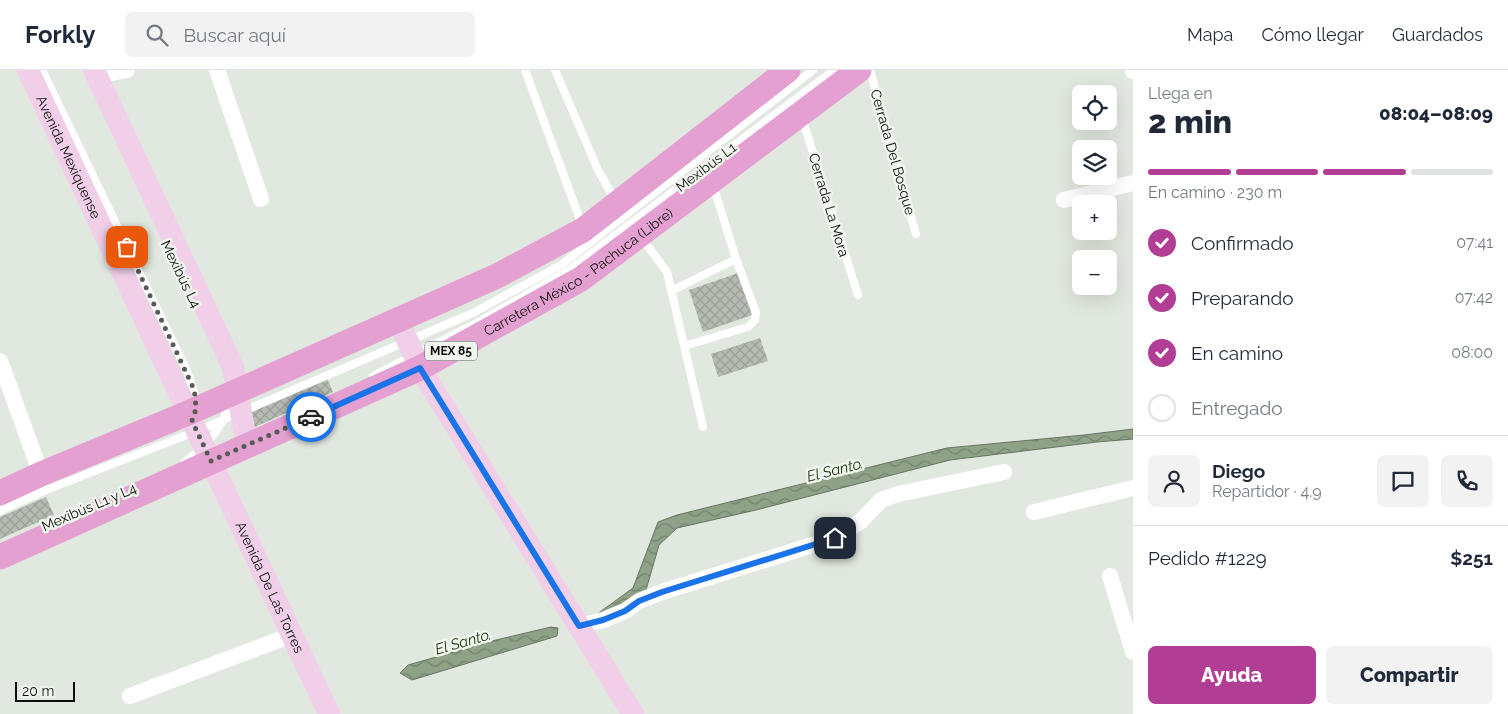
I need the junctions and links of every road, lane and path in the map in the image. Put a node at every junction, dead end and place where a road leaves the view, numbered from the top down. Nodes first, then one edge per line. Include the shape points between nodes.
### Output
1 (28, 70) edge
2 (42, 70) edge
3 (127, 70) edge
4 (218, 70) edge
5 (524, 70) edge
6 (555, 70) edge
7 (788, 70) edge
8 (813, 70) edge
9 (834, 70) edge
10 (859, 70) edge
11 (870, 70) edge
12 (95, 73) edge
13 (801, 114) junction
14 (711, 181) junction
15 (1133, 183) edge
16 (261, 199) dead end
17 (1064, 200) dead end
18 (617, 204) junction
19 (150, 210) dead end
20 (583, 230) junction
21 (916, 234) dead end
22 (640, 235) junction
23 (736, 259) junction
24 (671, 291) junction
25 (858, 295) dead end
26 (410, 346) junction
27 (684, 346) junction
28 (0, 361) edge
29 (364, 381) dead end
30 (233, 404) junction
31 (703, 427) dead end
32 (201, 436) junction
33 (246, 439) junction
34 (168, 444) junction
35 (1004, 472) dead end
36 (41, 474) junction
37 (1133, 488) edge
38 (124, 492) dead end
39 (0, 493) edge
40 (0, 511) edge
41 (1034, 512) dead end
42 (0, 557) edge
43 (1110, 576) dead end
44 (579, 626) junction
45 (292, 635) junction
46 (1133, 652) edge
47 (130, 696) dead end
48 (329, 714) edge
49 (633, 714) edge

1 - 32 main road, Avenida Mexiquense
2 - 32 lane via 186,371 195,395
3 - 12 street
4 - 16 street
5 - 20 lane
6 - 18 lane via 598,170
7 - 18 main road, Carretera México - Pachuca (Libre) / MEX 85
8 - 26 lane, Mexibús L1 via 561,265
9 - 26 lane, Mexibús L1 via 569,270 482,320
10 - 13 main road, Carretera México - Pachuca (Libre) / MEX 85
11 - 21 lane, Cerrada Del Bosque
12 - 30 main road via 233,367
13 - 14 main road, Carretera México - Pachuca (Libre) / MEX 85
13 - 25 lane, Cerrada La Mora
14 - 22 main road, Carretera México - Pachuca (Libre) / MEX 85
14 - 23 lane
15 - 17 street
18 - 20 main road, Carretera México - Pachuca (Libre) / MEX 85
19 - 30 lane, Mexibús L4 via 223,360
20 - 26 main road, Carretera México - Pachuca (Libre) / MEX 85 via 497,276
22 - 24 lane via 667,272
22 - 26 main road, Carretera México - Pachuca (Libre) / MEX 85 via 581,279
23 - 24 lane
23 - 27 lane via 756,313 755,320 748,327
24 - 27 lane
26 - 29 lane, Mexibús L1
26 - 30 main road, Carretera México - Pachuca (Libre) / MEX 85
26 - 33 main road, Carretera México - Pachuca (Libre) / MEX 85
26 - 44 main road
27 - 31 lane
28 - 36 street
30 - 32 main road, Carretera México - Pachuca (Libre) / MEX 85
30 - 32 lane via 215,433
30 - 33 main road
32 - 33 main road, Carretera México - Pachuca (Libre) / MEX 85
32 - 34 lane
32 - 34 lane via 186,429
32 - 36 main road, Carretera México - Pachuca (Libre) / MEX 85
32 - 38 lane, Mexibús L1 y L4 via 177,468
32 - 42 main road, Carretera México - Pachuca (Libre) / MEX 85
32 - 45 main road, Avenida De Las Torres
34 - 40 lane
35 - 44 street via 881,500 861,521 835,538 662,592 618,614
36 - 39 main road, Carretera México - Pachuca (Libre) / MEX 85
37 - 41 street
43 - 46 street
44 - 49 main road
45 - 47 street
45 - 48 main road, Avenida De Las Torres

